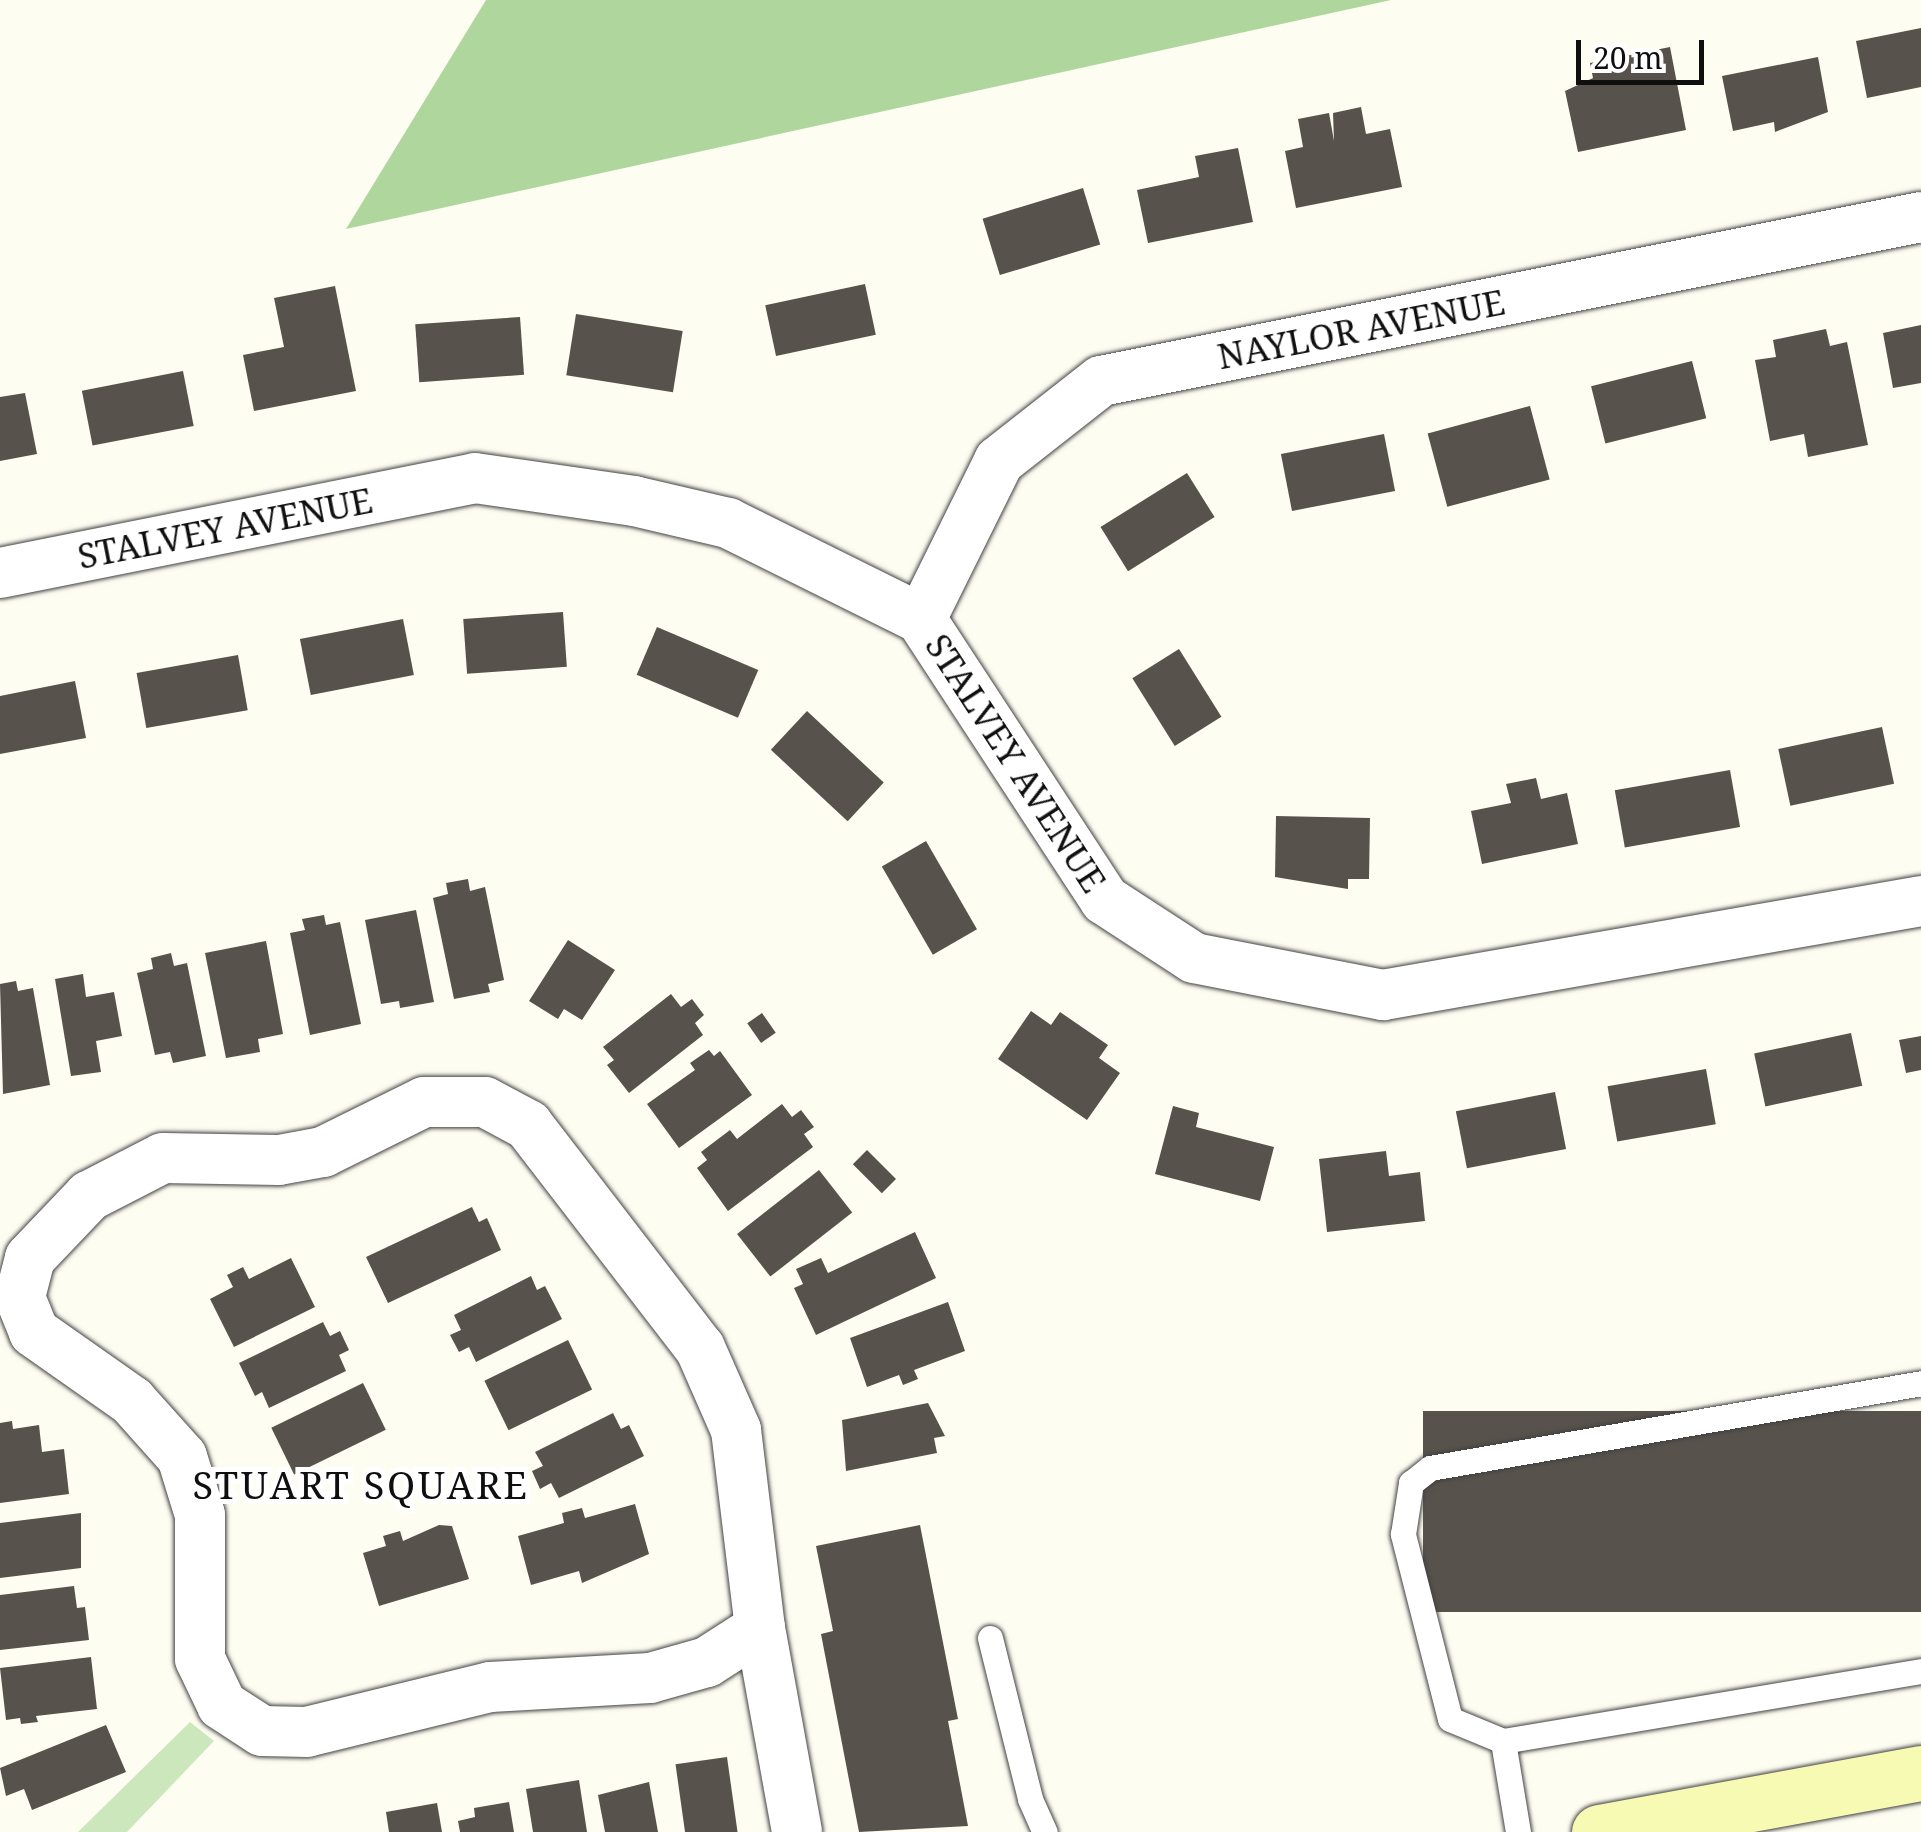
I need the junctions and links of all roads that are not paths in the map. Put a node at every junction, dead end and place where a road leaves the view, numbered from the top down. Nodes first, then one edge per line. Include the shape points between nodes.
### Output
1 (1921, 217) edge
2 (0, 573) edge
3 (921, 619) junction
4 (1921, 901) edge
5 (1921, 1382) edge
6 (760, 1628) junction
7 (990, 1638) dead end
8 (1921, 1671) edge
9 (1503, 1741) junction
10 (1921, 1773) edge
11 (797, 1832) edge
12 (1045, 1832) edge
13 (1518, 1832) edge
14 (1599, 1832) edge

1 - 3 street, NAYLOR AVENUE via 1101,380 999,460
2 - 3 street, STALVEY AVENUE via 475,478 634,500 728,523
3 - 4 street, STALVEY AVENUE via 1105,900 1194,958 1383,995
5 - 9 lane via 1430,1468 1411,1483 1404,1534 1450,1719
6 - 6 street via 736,1430 700,1348 528,1126 485,1102 424,1102 324,1152 279,1160 163,1158 89,1196 30,1258 20,1296 34,1332 132,1401 182,1458 200,1516 200,1659 222,1704 262,1731 307,1732 490,1687 650,1678 707,1662
6 - 11 street
7 - 12 lane via 1030,1799
8 - 9 lane
9 - 13 lane
10 - 14 street

